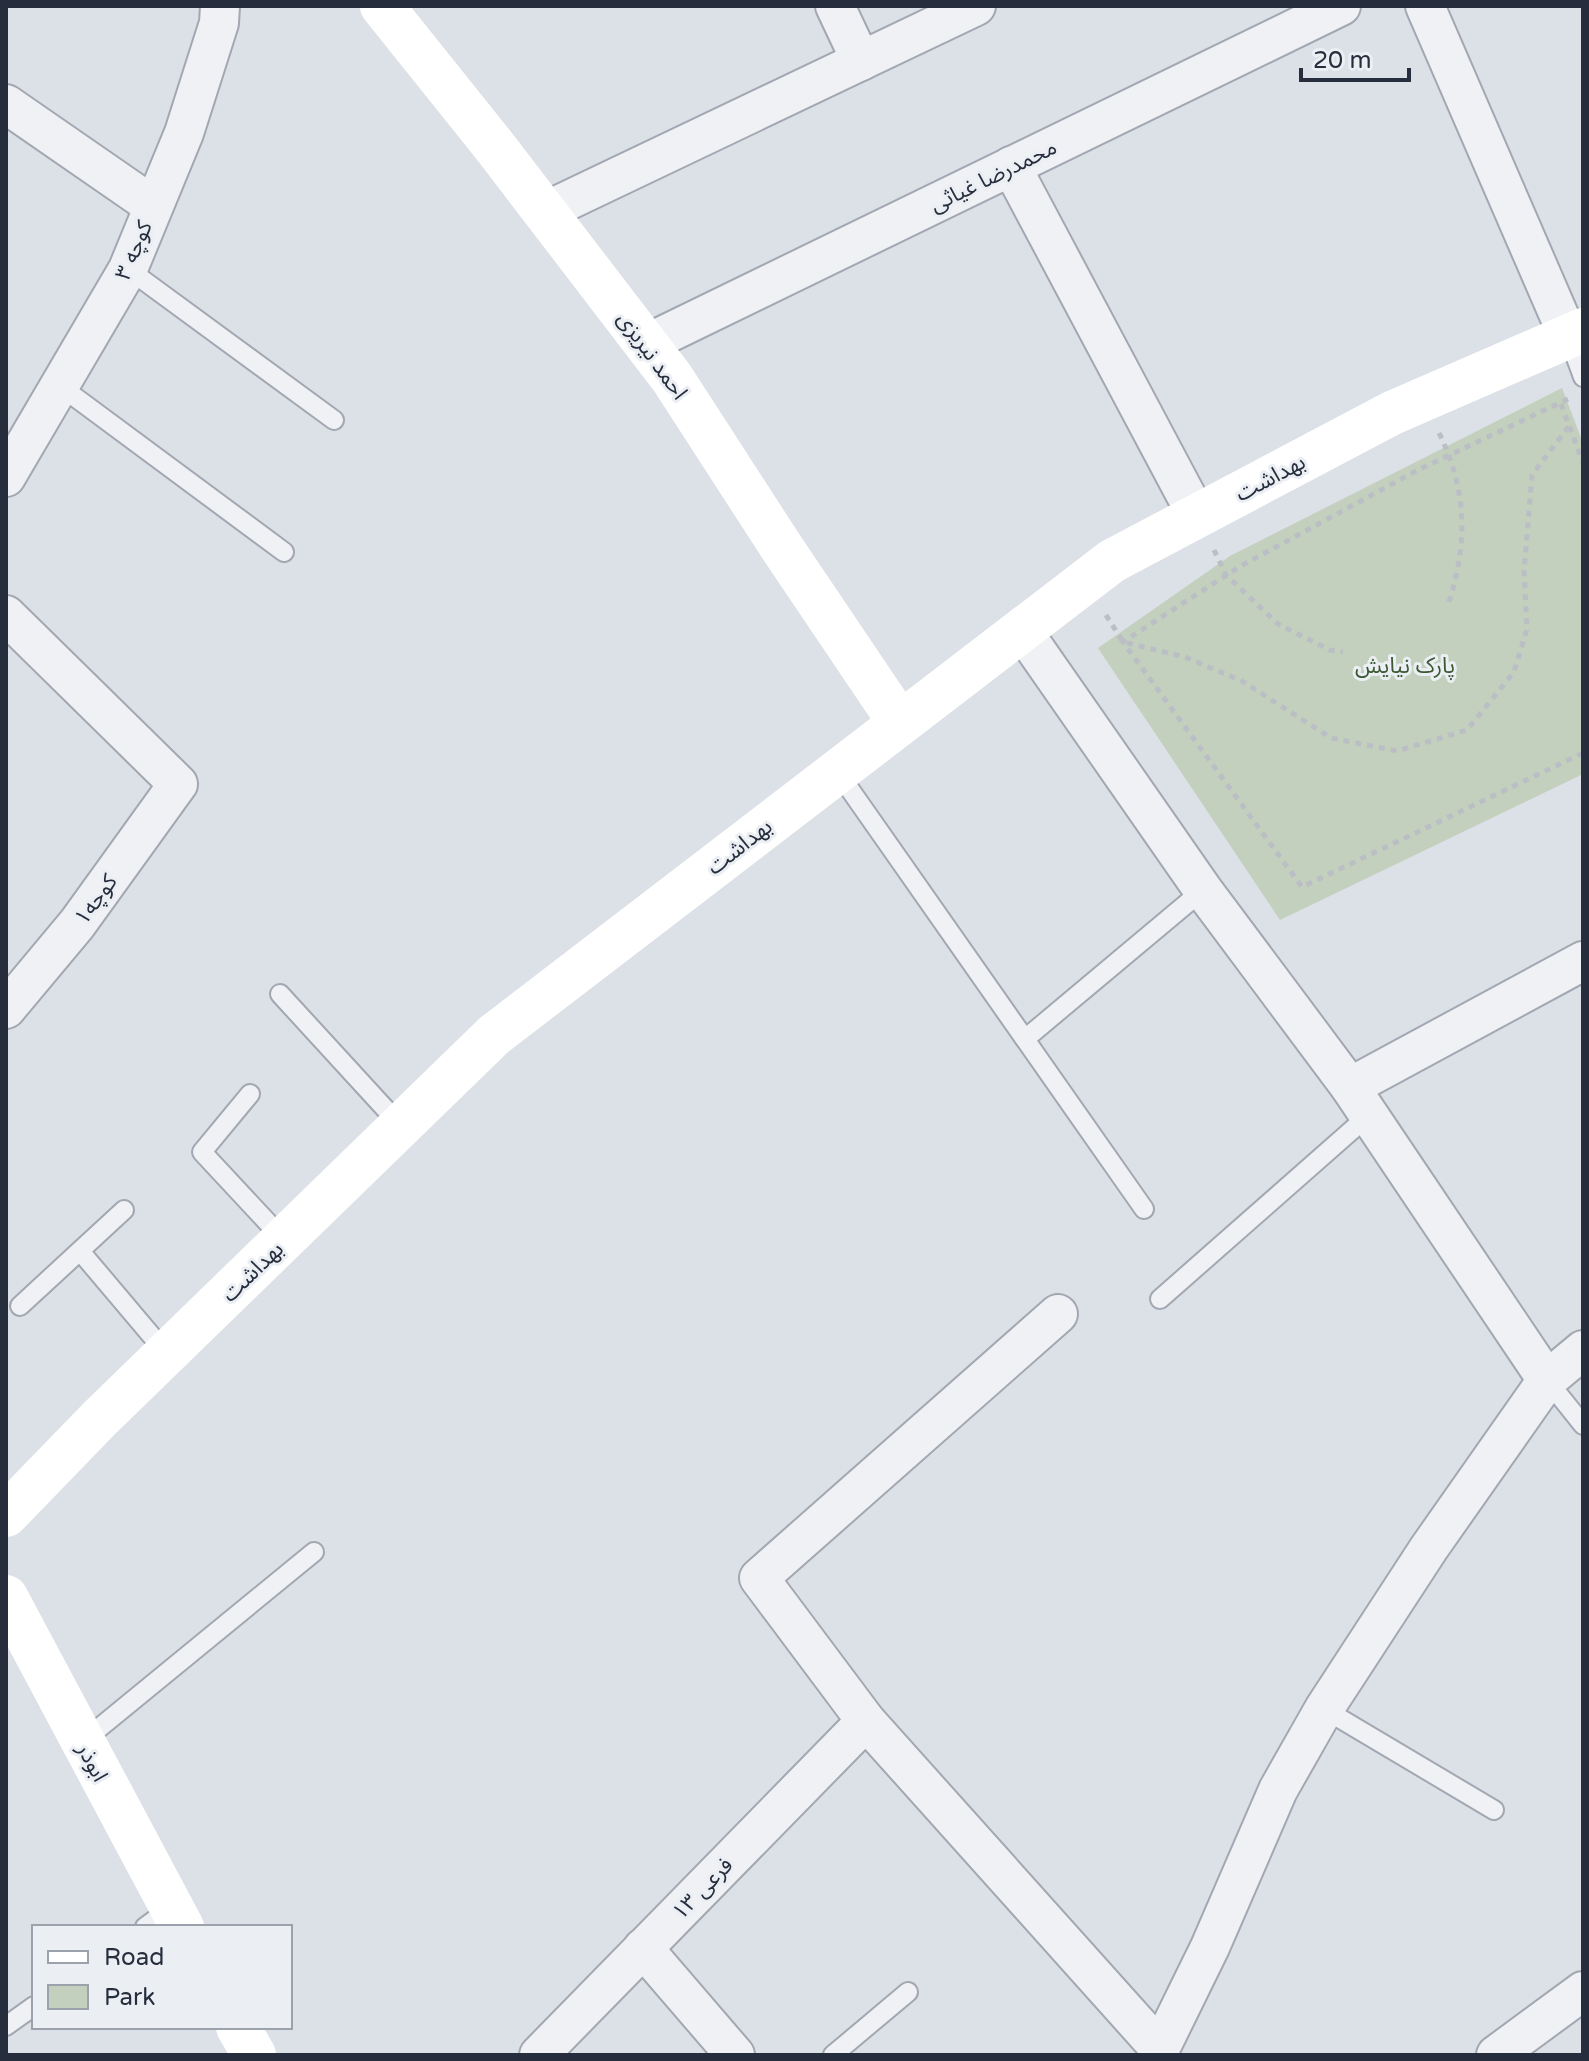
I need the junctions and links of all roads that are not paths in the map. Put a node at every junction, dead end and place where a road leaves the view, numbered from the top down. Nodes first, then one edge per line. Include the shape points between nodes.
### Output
1 (220, 6) edge
2 (382, 6) edge
3 (835, 6) edge
4 (976, 6) edge
5 (1341, 6) edge
6 (1425, 6) edge
7 (861, 61) junction
8 (6, 104) edge
9 (1011, 166) junction
10 (152, 205) junction
11 (544, 212) junction
12 (128, 269) junction
13 (1575, 333) edge
14 (646, 344) junction
15 (1583, 377) edge
16 (60, 386) junction
17 (334, 420) dead end
18 (6, 477) edge
19 (1197, 516) junction
20 (284, 552) dead end
21 (6, 615) edge
22 (1022, 630) junction
23 (900, 723) junction
24 (837, 771) junction
25 (1203, 890) junction
26 (1583, 961) edge
27 (280, 994) dead end
28 (6, 1009) edge
29 (1025, 1039) junction
30 (250, 1094) dead end
31 (1359, 1101) junction
32 (401, 1126) junction
33 (1144, 1209) dead end
34 (124, 1210) dead end
35 (284, 1240) junction
36 (80, 1251) junction
37 (1160, 1299) dead end
38 (20, 1306) dead end
39 (1058, 1314) dead end
40 (1583, 1350) edge
41 (167, 1354) junction
42 (1547, 1380) junction
43 (1583, 1425) edge
44 (6, 1515) edge
45 (314, 1552) dead end
46 (6, 1597) edge
47 (1324, 1709) junction
48 (866, 1721) junction
49 (82, 1742) junction
50 (1494, 1810) dead end
51 (166, 1921) edge
52 (643, 1948) junction
53 (1583, 1991) edge
54 (908, 1992) dead end
55 (32, 2007) edge
56 (6, 2026) edge
57 (239, 2029) edge
58 (1158, 2052) edge
59 (254, 2055) edge
60 (539, 2055) edge
61 (735, 2055) edge
62 (833, 2055) edge
63 (1496, 2055) edge

1 - 10 street, کوچه ۳ via 184,133
2 - 11 street, احمد نیریزی
3 - 7 street
4 - 7 street
5 - 9 street, محمدرضا غیاثی
6 - 13 street
7 - 11 street
8 - 10 street
9 - 14 street, محمدرضا غیاثی
9 - 19 street
10 - 12 street, کوچه ۳
11 - 14 street, احمد نیریزی
12 - 16 street, کوچه ۳
12 - 17 lane
13 - 15 lane
13 - 19 street, بهداشت via 1392,413
14 - 23 street, احمد نیریزی
16 - 18 street, کوچه ۳
16 - 20 lane
19 - 22 street, بهداشت via 1112,561
21 - 28 street, کوچه۱ via 178,784 77,924
22 - 23 street, بهداشت
22 - 25 street
23 - 24 street, بهداشت
24 - 29 lane
24 - 32 street, بهداشت via 494,1035
25 - 29 lane
25 - 31 street
26 - 31 street
27 - 32 lane
29 - 33 lane
30 - 35 lane via 202,1152
31 - 37 lane
31 - 42 street
32 - 35 street, بهداشت
34 - 36 lane
35 - 41 street, بهداشت
36 - 38 lane
36 - 41 lane
39 - 48 street via 759,1578
40 - 42 street
41 - 44 street, بهداشت
42 - 43 lane
42 - 47 street
45 - 49 lane
46 - 49 street, ابوذر
47 - 50 lane
47 - 58 street via 1278,1790
48 - 52 street, فرعی ۱۳
48 - 58 street
49 - 51 street, ابوذر
52 - 60 street, فرعی ۱۳
52 - 61 street
53 - 63 street
54 - 62 lane
55 - 56 lane
57 - 59 street

